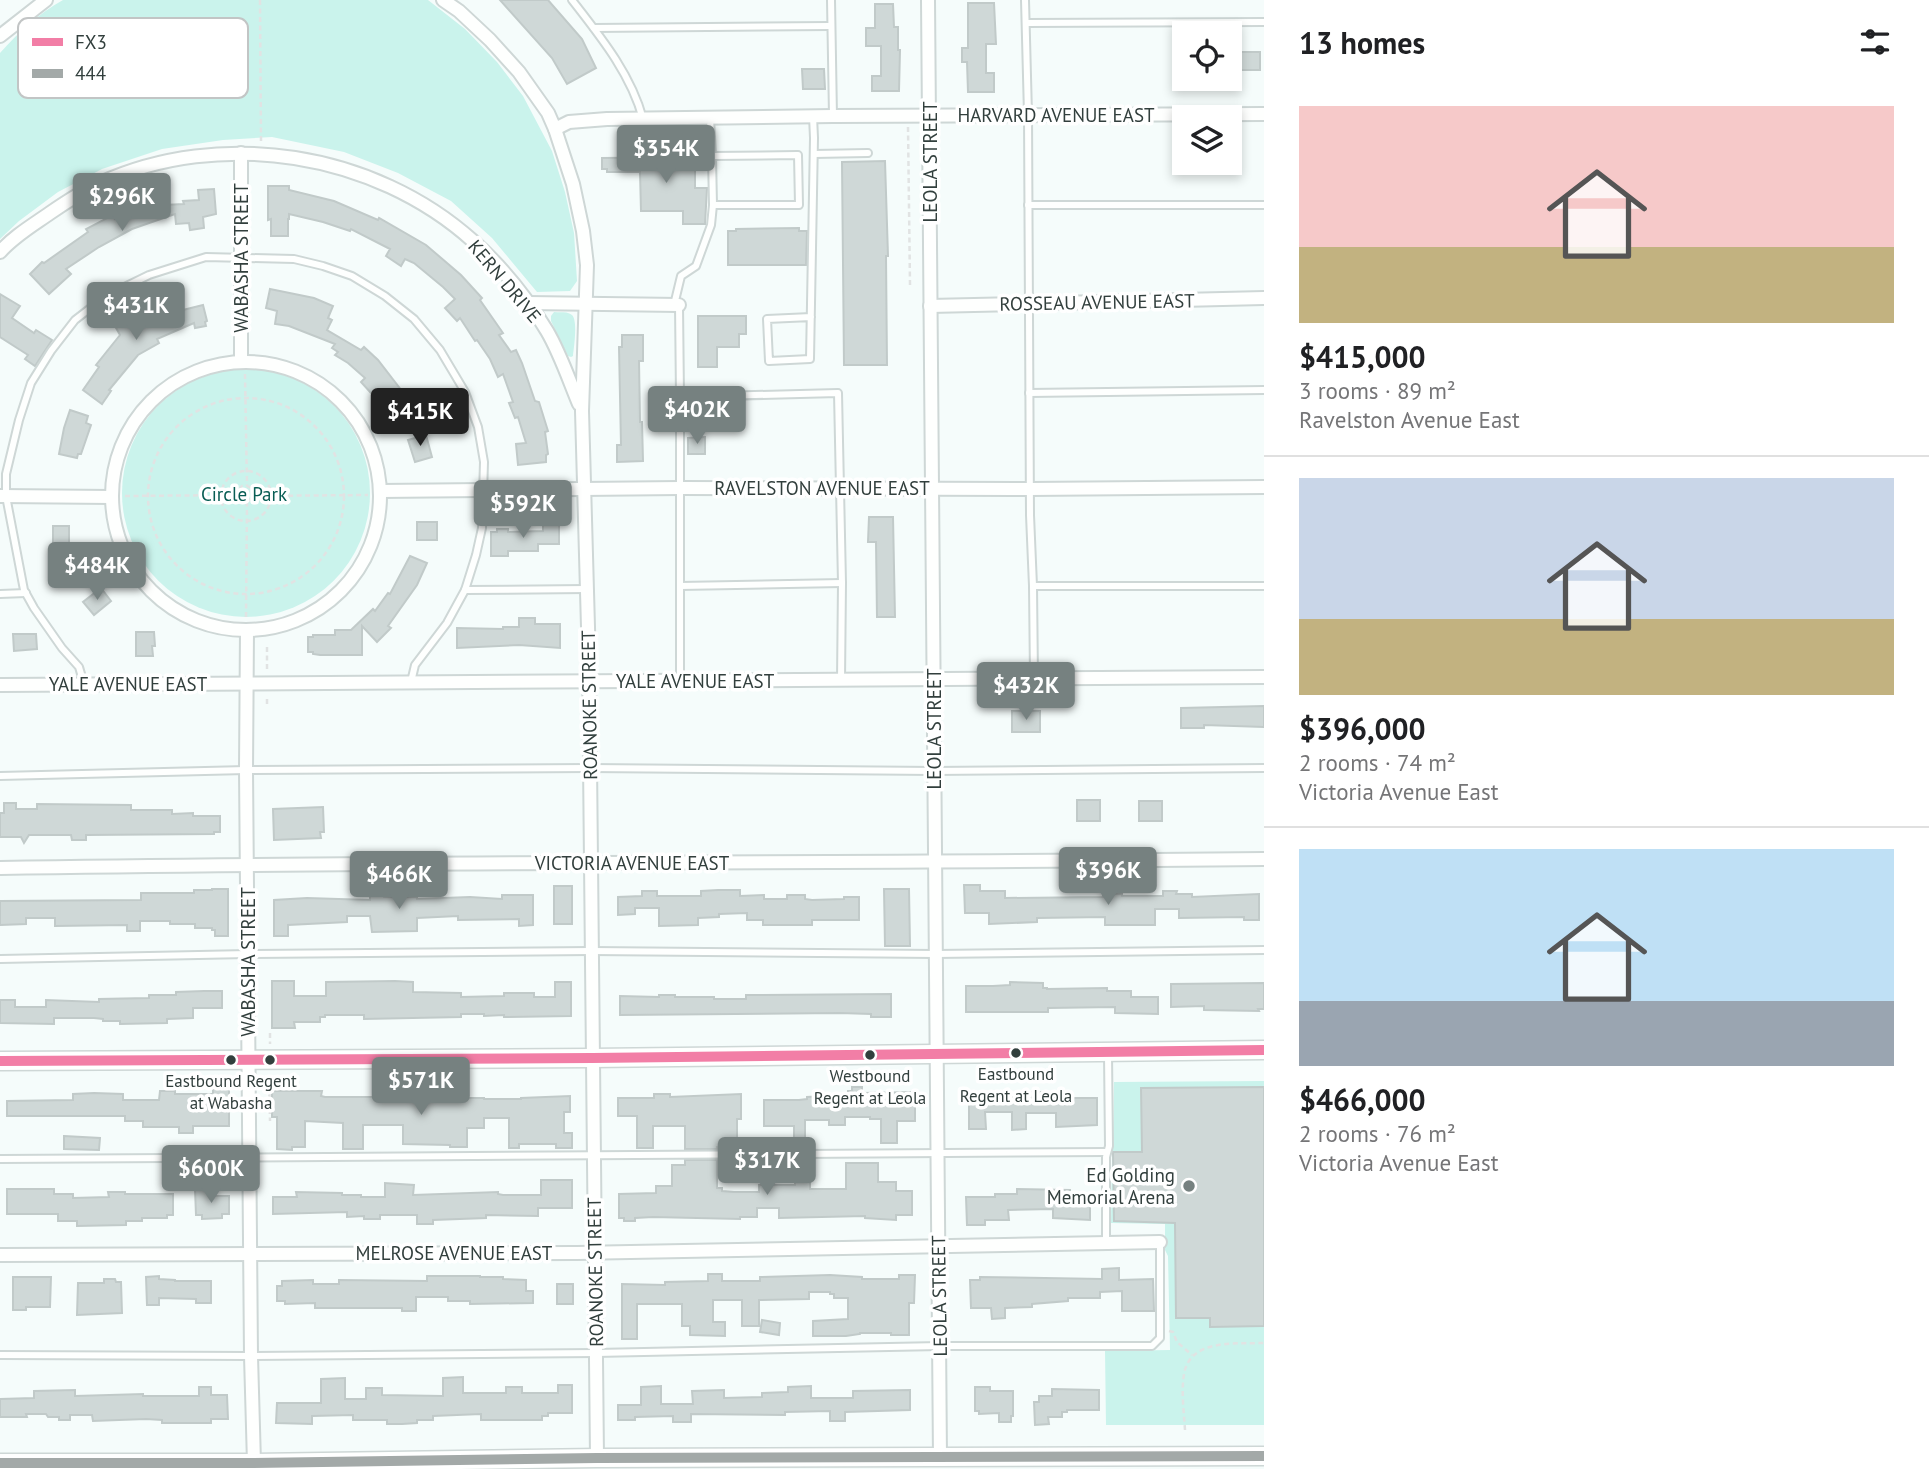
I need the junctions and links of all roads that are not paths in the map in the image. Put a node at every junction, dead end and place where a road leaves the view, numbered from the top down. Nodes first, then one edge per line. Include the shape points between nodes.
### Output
1 (46, 0) edge
2 (443, 0) edge
3 (572, 0) edge
4 (831, 0) edge
5 (928, 0) edge
6 (1025, 0) edge
7 (23, 18) edge
8 (18, 22) edge
9 (1264, 22) edge
10 (1026, 23) junction
11 (831, 26) junction
12 (594, 28) junction
13 (0, 36) edge
14 (1028, 114) junction
15 (1264, 114) edge
16 (930, 115) junction
17 (813, 116) junction
18 (833, 116) junction
19 (710, 118) junction
20 (643, 119) junction
21 (555, 129) junction
22 (241, 153) junction
23 (868, 153) dead end
24 (814, 154) junction
25 (712, 156) junction
26 (713, 205) junction
27 (1028, 205) junction
28 (1264, 205) edge
29 (0, 252) edge
30 (241, 257) junction
31 (1264, 298) edge
32 (528, 303) junction
33 (1029, 304) junction
34 (587, 305) junction
35 (676, 305) junction
36 (930, 306) junction
37 (811, 317) junction
38 (243, 362) junction
39 (1264, 390) edge
40 (1029, 393) junction
41 (680, 397) junction
42 (582, 411) junction
43 (1264, 487) edge
44 (680, 488) junction
45 (839, 488) junction
46 (933, 489) junction
47 (1030, 489) junction
48 (584, 490) junction
49 (484, 491) junction
50 (380, 493) junction
51 (3, 496) edge
52 (112, 497) junction
53 (842, 583) junction
54 (680, 586) junction
55 (1033, 586) junction
56 (1264, 586) edge
57 (587, 589) junction
58 (465, 590) junction
59 (26, 593) junction
60 (0, 594) edge
61 (247, 630) junction
62 (1264, 677) edge
63 (934, 679) junction
64 (1034, 679) junction
65 (841, 680) junction
66 (680, 681) junction
67 (411, 682) junction
68 (589, 682) junction
69 (84, 684) junction
70 (247, 684) junction
71 (0, 685) edge
72 (590, 768) junction
73 (1264, 768) edge
74 (246, 770) junction
75 (933, 771) junction
76 (0, 776) edge
77 (1264, 859) edge
78 (934, 863) junction
79 (247, 864) junction
80 (592, 864) junction
81 (0, 868) edge
82 (1264, 950) edge
83 (591, 951) junction
84 (248, 954) junction
85 (936, 954) junction
86 (0, 959) edge
87 (1264, 1050) edge
88 (1108, 1052) junction
89 (937, 1053) junction
90 (592, 1058) junction
91 (248, 1059) junction
92 (0, 1061) edge
93 (1106, 1152) junction
94 (937, 1153) junction
95 (593, 1154) junction
96 (249, 1156) junction
97 (0, 1159) edge
98 (1160, 1242) joint
99 (1106, 1243) junction
100 (939, 1245) junction
101 (595, 1252) junction
102 (250, 1254) junction
103 (0, 1255) edge
104 (940, 1346) junction
105 (596, 1353) junction
106 (0, 1355) edge
107 (251, 1356) junction
108 (1264, 1456) edge
109 (597, 1458) junction
110 (940, 1458) junction
111 (254, 1462) junction
112 (0, 1463) edge

1 - 7 street
2 - 21 street, ROANOKE STREET via 459,10 519,72
3 - 12 lane
4 - 11 lane
5 - 16 street, LEOLA STREET
6 - 10 lane
8 - 13 street
9 - 10 lane
10 - 14 lane
11 - 12 lane
11 - 18 lane
12 - 20 lane via 639,102
14 - 15 street, HARVARD AVENUE EAST
14 - 16 street, HARVARD AVENUE EAST
14 - 27 lane
16 - 18 street, HARVARD AVENUE EAST
16 - 36 street, LEOLA STREET
17 - 18 street, HARVARD AVENUE EAST
17 - 19 street, HARVARD AVENUE EAST
17 - 24 lane
19 - 20 street, HARVARD AVENUE EAST
19 - 25 lane
20 - 21 street, HARVARD AVENUE EAST via 569,122
21 - 34 street, ROANOKE STREET via 583,231
22 - 29 street, KERN DRIVE via 176,160 99,183
22 - 30 street, WABASHA STREET
22 - 32 street, KERN DRIVE via 306,159 353,171 402,193 473,241
23 - 24 lane
24 - 37 lane
25 - 26 lane
25 - 26 lane via 798,155 799,192 799,205
26 - 35 lane via 696,267 681,276
27 - 28 lane
27 - 33 lane
30 - 38 street, WABASHA STREET
30 - 49 lane via 294,259 352,276 414,320 440,350 465,392 478,427
30 - 51 lane via 206,257 149,275 106,296 75,320 31,383
31 - 33 street, ROSSEAU AVENUE EAST
32 - 34 street
32 - 42 street, KERN DRIVE via 548,333
33 - 36 street, ROSSEAU AVENUE EAST
33 - 40 lane
34 - 35 street
34 - 42 street, ROANOKE STREET
35 - 41 lane
36 - 46 street, LEOLA STREET
37 - 37 lane via 810,359 769,361 767,320
38 - 50 street via 296,371 342,402 372,448
38 - 52 street via 194,372 153,399 125,438
39 - 40 lane
40 - 47 lane
41 - 44 lane
41 - 45 lane via 838,393
42 - 48 street, ROANOKE STREET
43 - 47 street, RAVELSTON AVENUE EAST
44 - 45 street, RAVELSTON AVENUE EAST
44 - 48 street, RAVELSTON AVENUE EAST
44 - 54 lane
45 - 46 street, RAVELSTON AVENUE EAST
45 - 53 lane
46 - 47 street, RAVELSTON AVENUE EAST
46 - 63 street, LEOLA STREET
47 - 55 lane
48 - 49 street, RAVELSTON AVENUE EAST
48 - 57 street, ROANOKE STREET
49 - 50 street, RAVELSTON AVENUE EAST
49 - 58 lane via 480,537
50 - 61 street via 377,527 369,549 343,589 304,617
51 - 52 street
51 - 59 lane
52 - 61 street via 122,548 152,591 196,620
53 - 54 lane
53 - 65 lane
54 - 66 lane
55 - 56 lane
55 - 64 lane
57 - 58 lane
57 - 68 street, ROANOKE STREET
58 - 67 lane via 415,665
59 - 60 lane
59 - 69 lane via 79,667
61 - 70 street, WABASHA STREET
62 - 64 street, YALE AVENUE EAST
63 - 64 street, YALE AVENUE EAST
63 - 65 street, YALE AVENUE EAST
63 - 75 street, LEOLA STREET
65 - 66 street, YALE AVENUE EAST
66 - 68 street, YALE AVENUE EAST
67 - 68 street, YALE AVENUE EAST
67 - 70 street, YALE AVENUE EAST
68 - 72 street, ROANOKE STREET
69 - 70 street, YALE AVENUE EAST
69 - 71 street, YALE AVENUE EAST
70 - 74 street, WABASHA STREET
72 - 74 lane
72 - 75 lane
72 - 80 street, ROANOKE STREET
73 - 75 lane
74 - 76 lane
74 - 79 street, WABASHA STREET
75 - 78 street, LEOLA STREET
77 - 78 street, VICTORIA AVENUE EAST
78 - 80 street, VICTORIA AVENUE EAST
78 - 85 street, LEOLA STREET
79 - 80 street, VICTORIA AVENUE EAST
79 - 81 street, VICTORIA AVENUE EAST
79 - 84 street, WABASHA STREET
80 - 83 street, ROANOKE STREET
82 - 85 lane
83 - 84 lane
83 - 85 lane
83 - 90 street, ROANOKE STREET
84 - 86 lane
84 - 91 street, WABASHA STREET
85 - 89 street, LEOLA STREET
87 - 88 street
88 - 89 street
88 - 93 lane
89 - 90 street
89 - 94 street, LEOLA STREET
90 - 91 street
90 - 95 street, ROANOKE STREET
91 - 92 street
91 - 96 street, WABASHA STREET
93 - 94 lane
93 - 99 lane
94 - 95 lane
94 - 100 street, LEOLA STREET
95 - 96 lane
95 - 101 street, ROANOKE STREET
96 - 97 lane
96 - 102 street, WABASHA STREET
98 - 99 street, MELROSE AVENUE EAST
98 - 104 lane via 1160,1338 1152,1346
99 - 100 street, MELROSE AVENUE EAST
100 - 101 street, MELROSE AVENUE EAST
100 - 104 street, LEOLA STREET
101 - 102 street, MELROSE AVENUE EAST
101 - 105 street, ROANOKE STREET
102 - 103 street, MELROSE AVENUE EAST
102 - 107 street, WABASHA STREET
104 - 105 lane
104 - 110 street, LEOLA STREET
105 - 107 lane
105 - 109 street, ROANOKE STREET
106 - 107 lane
107 - 111 street, WABASHA STREET
108 - 110 street
109 - 110 street
109 - 111 street
111 - 112 street

